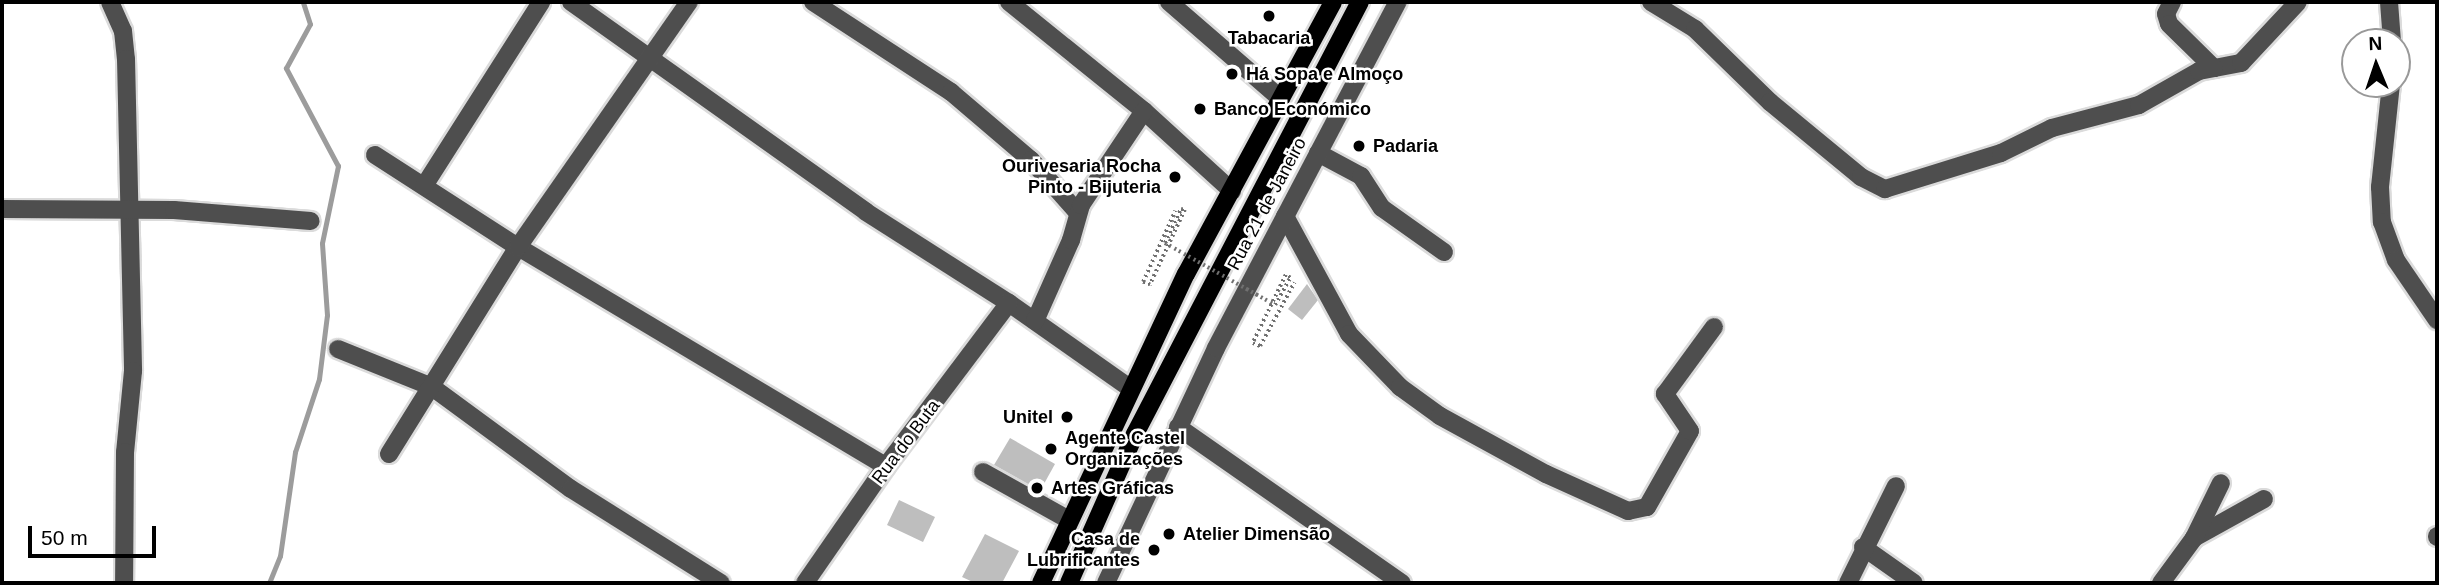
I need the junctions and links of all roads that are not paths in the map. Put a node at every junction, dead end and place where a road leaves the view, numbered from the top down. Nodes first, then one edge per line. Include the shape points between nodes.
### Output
1 (110, 2) edge
2 (541, 2) edge
3 (571, 2) edge
4 (689, 2) edge
5 (813, 2) edge
6 (1009, 2) edge
7 (1169, 2) edge
8 (1360, 2) edge
9 (1398, 2) edge
10 (1651, 2) edge
11 (2172, 2) edge
12 (2298, 2) edge
13 (2389, 2) edge
14 (1329, 4) edge
15 (2391, 28) edge
16 (654, 57) junction
17 (2214, 68) junction
18 (2389, 98) edge
19 (1281, 99) junction
20 (1144, 111) junction
21 (1318, 153) junction
22 (375, 155) dead end
23 (424, 186) junction
24 (1232, 191) junction
25 (2, 209) edge
26 (129, 210) junction
27 (1078, 213) junction
28 (1285, 216) junction
29 (310, 221) dead end
30 (519, 247) junction
31 (1444, 252) dead end
32 (1009, 303) junction
33 (2437, 320) edge
34 (1035, 321) junction
35 (1714, 327) dead end
36 (338, 349) dead end
37 (432, 387) junction
38 (1130, 388) junction
39 (1178, 427) junction
40 (389, 454) dead end
41 (886, 466) junction
42 (983, 472) dead end
43 (2221, 483) dead end
44 (1896, 486) dead end
45 (2264, 499) dead end
46 (1069, 520) junction
47 (2194, 538) junction
48 (1863, 547) junction
49 (124, 583) edge
50 (721, 583) edge
51 (806, 583) edge
52 (1041, 583) edge
53 (1069, 583) edge
54 (1106, 583) edge
55 (1402, 583) edge
56 (1848, 583) edge
57 (1914, 583) edge
58 (2161, 583) edge

1 - 26 street via 123,31 126,59
2 - 23 street
3 - 16 street
4 - 16 street
5 - 27 street via 951,92 1031,160
6 - 20 street
7 - 19 street
8 - 53 main road, Rua 21 de Janeiro via 1135,434
9 - 21 street, Rua 21 de Janeiro
10 - 17 street via 1695,29 1769,102 1861,177 1885,189 2001,153 2052,128 2139,105 2199,71
11 - 17 street via 2166,14 2169,24
12 - 17 street via 2241,63
13 - 15 street
14 - 19 main road
16 - 30 street
16 - 32 street via 866,212
18 - 33 street via 2380,187 2382,222 2396,260
19 - 24 main road
20 - 24 street
20 - 27 street
21 - 28 street, Rua 21 de Janeiro
21 - 31 street via 1361,176 1382,208
22 - 23 street
23 - 30 street
24 - 38 main road
25 - 26 street
26 - 29 street
26 - 49 street via 133,371 125,452
27 - 34 street
28 - 35 street via 1349,334 1400,387 1440,416 1546,474 1628,511 1647,507 1690,431 1665,394
28 - 39 street, Rua 21 de Janeiro
30 - 37 street
30 - 41 street
32 - 34 street
32 - 41 street, Rua do Buta
34 - 38 street
36 - 37 street
37 - 40 street
37 - 50 street via 571,489
38 - 46 main road
39 - 54 street, Rua 21 de Janeiro
39 - 55 street
41 - 51 street, Rua do Buta
42 - 46 street
43 - 47 street
44 - 48 street
45 - 47 street
46 - 52 main road
47 - 58 street
48 - 56 street
48 - 57 street

